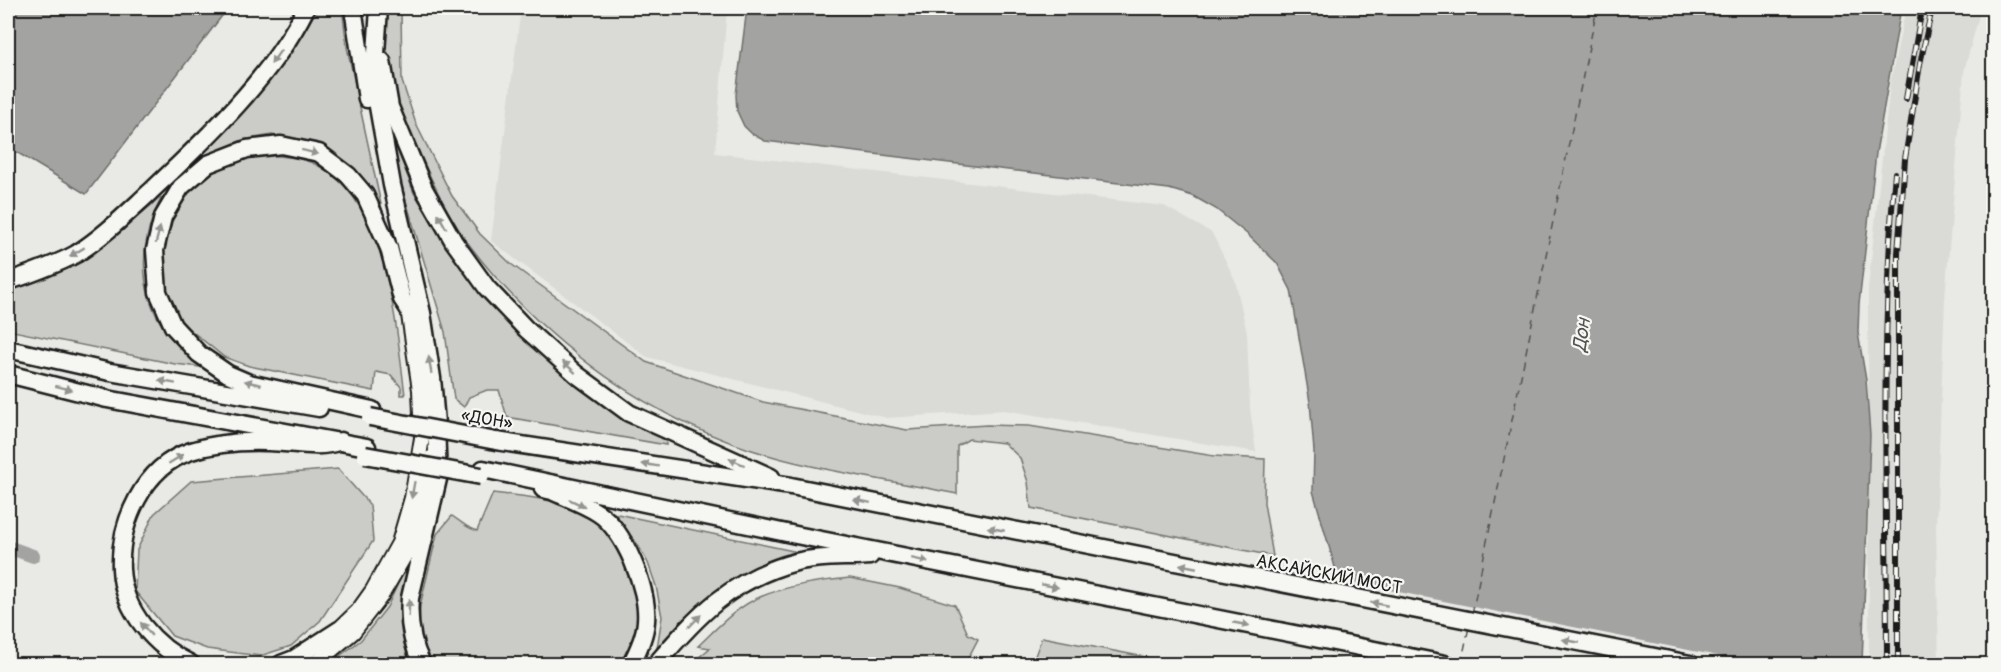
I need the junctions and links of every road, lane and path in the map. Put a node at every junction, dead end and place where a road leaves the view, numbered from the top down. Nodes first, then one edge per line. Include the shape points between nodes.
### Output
1 (306, 8) edge
2 (353, 8) edge
3 (379, 8) edge
4 (376, 30) junction
5 (8, 281) edge
6 (408, 308) junction
7 (8, 349) edge
8 (8, 374) edge
9 (371, 414) junction
10 (436, 423) junction
11 (356, 446) junction
12 (482, 472) junction
13 (791, 486) junction
14 (961, 522) joint
15 (891, 555) junction
16 (339, 630) junction
17 (191, 664) edge
18 (281, 664) edge
19 (299, 664) edge
20 (315, 664) edge
21 (422, 664) edge
22 (631, 664) edge
23 (656, 664) edge
24 (1445, 664) edge
25 (1690, 664) edge

1 -> 5 main road via 274,61 185,158 113,226 75,254
2 - 6 main road
3 - 4 main road
10 -> 4 main road via 422,313 392,185 374,84
13 -> 4 main road via 629,413 576,374 487,288 453,242 420,180 390,106
9 -> 6 main road via 249,383 199,354 173,326 158,292 154,250 163,217 181,186 208,164 247,149 281,145 319,153 348,175 365,195 389,248 402,299
6 -> 16 street via 420,390 422,438 412,498 399,543 373,590
9 -> 7 main road, «ДОН» via 110,372
8 -> 11 main road via 107,399
13 -> 9 main road, «ДОН», bridge via 540,448
10 - 20 street via 424,502 409,548 381,596 353,633
21 -> 10 main road via 413,646 408,615 438,479
11 - 12 main road
17 -> 11 main road via 161,646 141,625 122,580 120,552 126,526 144,488 173,460 213,446 270,441
12 - 15 main road
12 -> 22 main road via 552,491 600,514 622,538 645,601 642,640
14 -> 13 main road, «ДОН»
25 -> 14 main road, АКСАЙСКИЙ МОСТ
23 -> 15 main road via 698,617 746,582 795,562
15 -> 24 main road
16 - 18 main road
16 - 19 street

